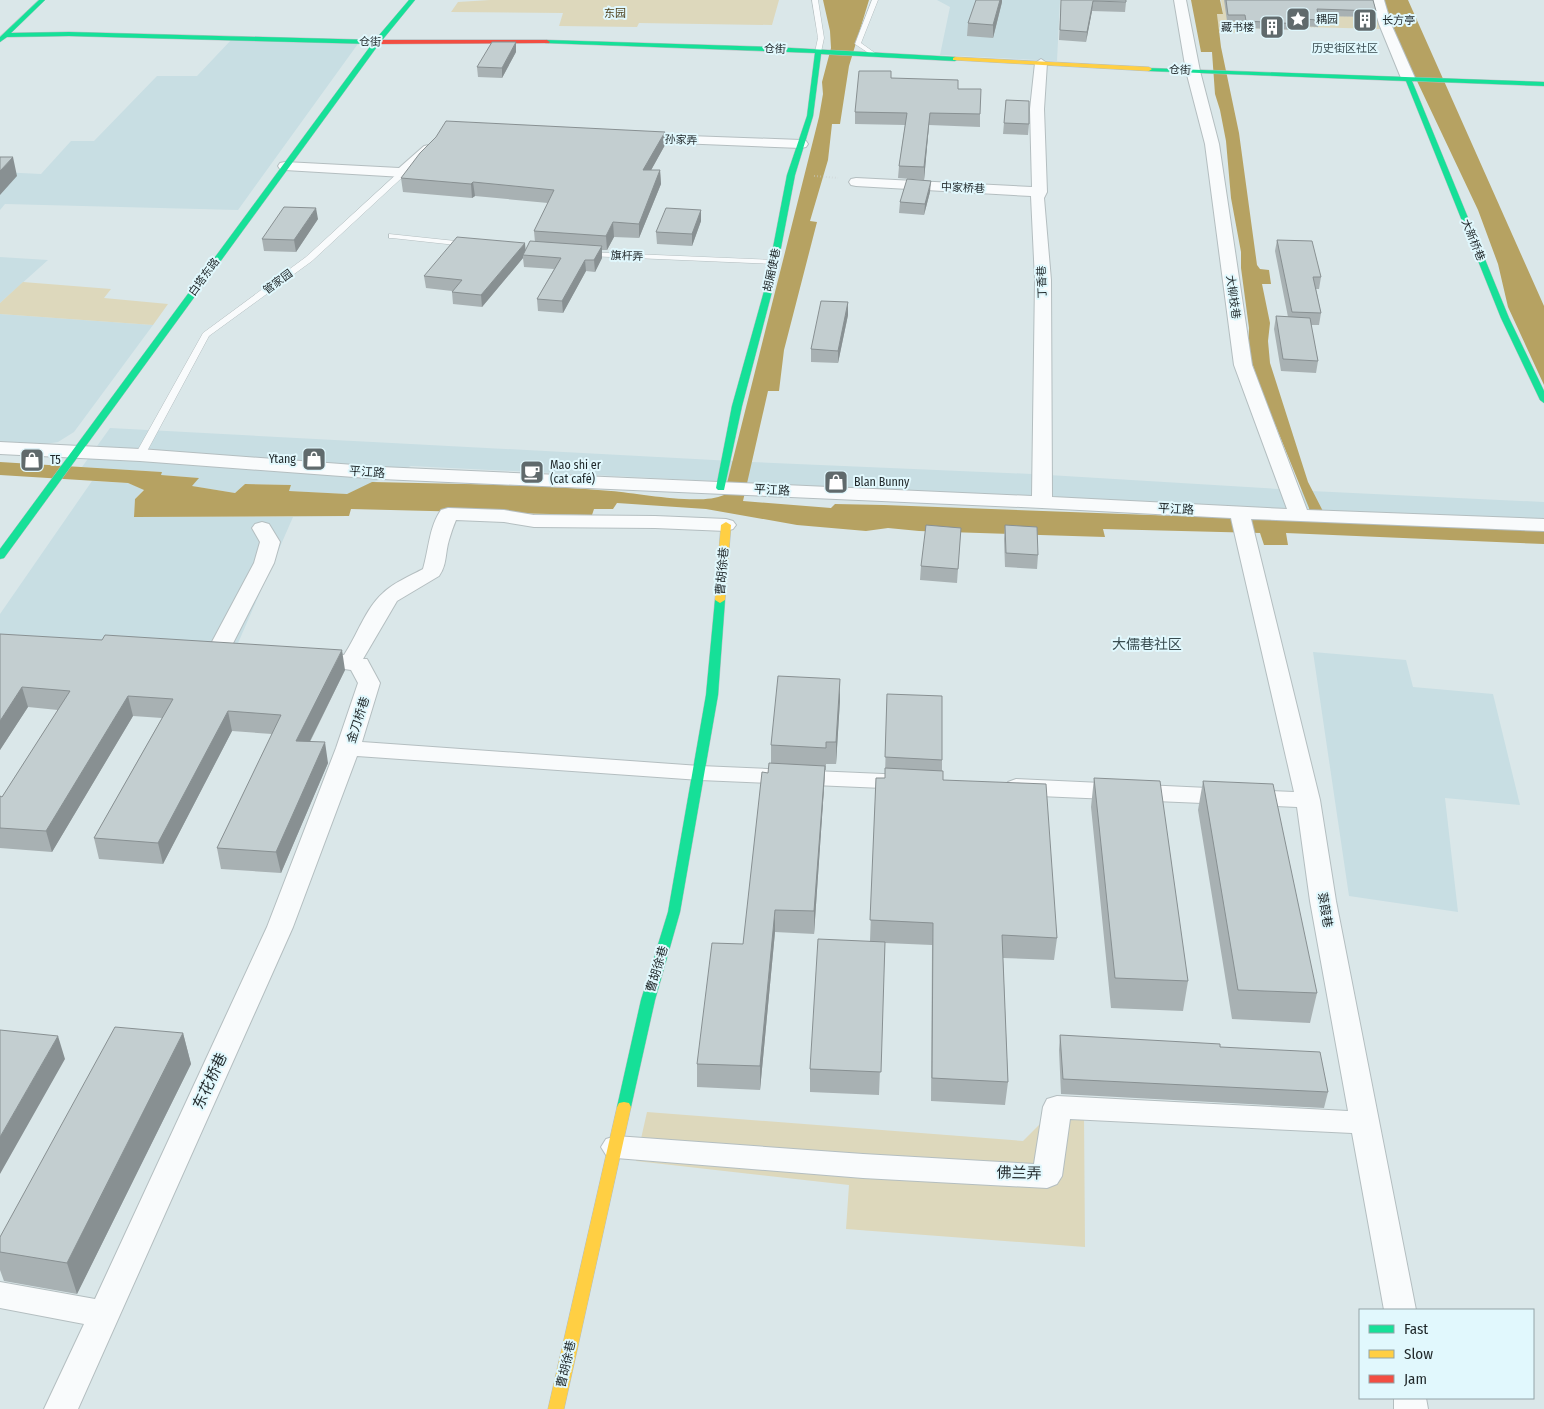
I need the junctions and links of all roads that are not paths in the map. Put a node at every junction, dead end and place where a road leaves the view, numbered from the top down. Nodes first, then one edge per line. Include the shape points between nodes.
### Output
1 (42, 0) edge
2 (412, 0) edge
3 (815, 0) edge
4 (875, 0) edge
5 (1180, 0) edge
6 (1378, 0) edge
7 (2, 37) edge
8 (378, 42) junction
9 (821, 52) junction
10 (869, 54) junction
11 (1041, 63) junction
12 (1192, 71) junction
13 (1411, 78) junction
14 (1544, 84) edge
15 (438, 134) edge
16 (622, 138) edge
17 (801, 144) junction
18 (286, 166) junction
19 (403, 173) junction
20 (856, 182) dead end
21 (1040, 192) junction
22 (392, 236) dead end
23 (475, 245) edge
24 (583, 253) edge
25 (774, 262) junction
26 (1544, 400) edge
27 (0, 448) edge
28 (74, 455) junction
29 (140, 455) junction
30 (722, 488) junction
31 (1042, 502) junction
32 (1312, 516) junction
33 (1241, 521) junction
34 (726, 525) joint
35 (1544, 525) edge
36 (262, 528) dead end
37 (0, 556) edge
38 (217, 653) edge
39 (294, 657) edge
40 (350, 662) junction
41 (348, 748) junction
42 (700, 773) junction
43 (929, 783) edge
44 (999, 786) edge
45 (1308, 800) junction
46 (1365, 1123) junction
47 (616, 1147) junction
48 (0, 1295) edge
49 (1400, 1309) edge
50 (104, 1314) junction
51 (61, 1409) edge
52 (556, 1409) edge

1 - 7 street
2 - 8 street, 白塔东路
3 - 9 lane
4 - 10 lane via 858,44
5 - 12 street, 大柳枝巷
6 - 13 street via 1385,24
7 - 8 street, 仓街 via 69,34
8 - 9 street, 仓街 via 540,42
8 - 18 street, 白塔东路
9 - 10 street, 仓街
9 - 17 street, 胡厢使巷 via 810,116
10 - 11 street, 仓街
11 - 12 street, 仓街
11 - 21 street, 丁香巷 via 1037,110
12 - 13 street, 仓街
12 - 32 street, 大柳枝巷 via 1212,144 1243,365
13 - 14 street, 仓街
13 - 26 street, 大新桥巷 via 1504,318
15 - 19 street, 管家园 via 426,152
16 - 17 street, 孙家弄
17 - 25 street, 胡厢使巷 via 791,175
18 - 19 street
18 - 28 street, 白塔东路
19 - 29 lane, 管家园 via 309,259 206,335
20 - 21 street, 中家桥巷
21 - 31 street, 丁香巷 via 1036,198 1043,280
22 - 23 lane
24 - 25 lane, 旗杆弄
25 - 30 street, 胡厢使巷 via 737,406
27 - 28 street, 平江路
28 - 29 street, 平江路
28 - 37 street, 白塔东路
29 - 30 street, 平江路 via 381,474
30 - 31 street, 平江路
31 - 33 street, 平江路
32 - 33 street, 平江路
32 - 35 street, 平江路
33 - 45 street, 菉葭巷
34 - 40 street via 534,521 504,516 448,514 432,572 390,597
34 - 42 street, 曹胡徐巷 via 712,695
36 - 38 street via 270,542 264,563
39 - 40 street
40 - 41 street, 金刀桥巷 via 359,664 369,684
41 - 42 street
41 - 50 street, 东花桥巷 via 280,927
42 - 43 street
42 - 47 street, 曹胡徐巷 via 674,912 648,1000
44 - 45 street
45 - 46 street, 菉葭巷 via 1323,901
46 - 47 street, 佛兰弄 via 1057,1107 1048,1176
46 - 49 street, 菉葭巷
47 - 52 street, 曹胡徐巷
48 - 50 street
50 - 51 street, 东花桥巷

